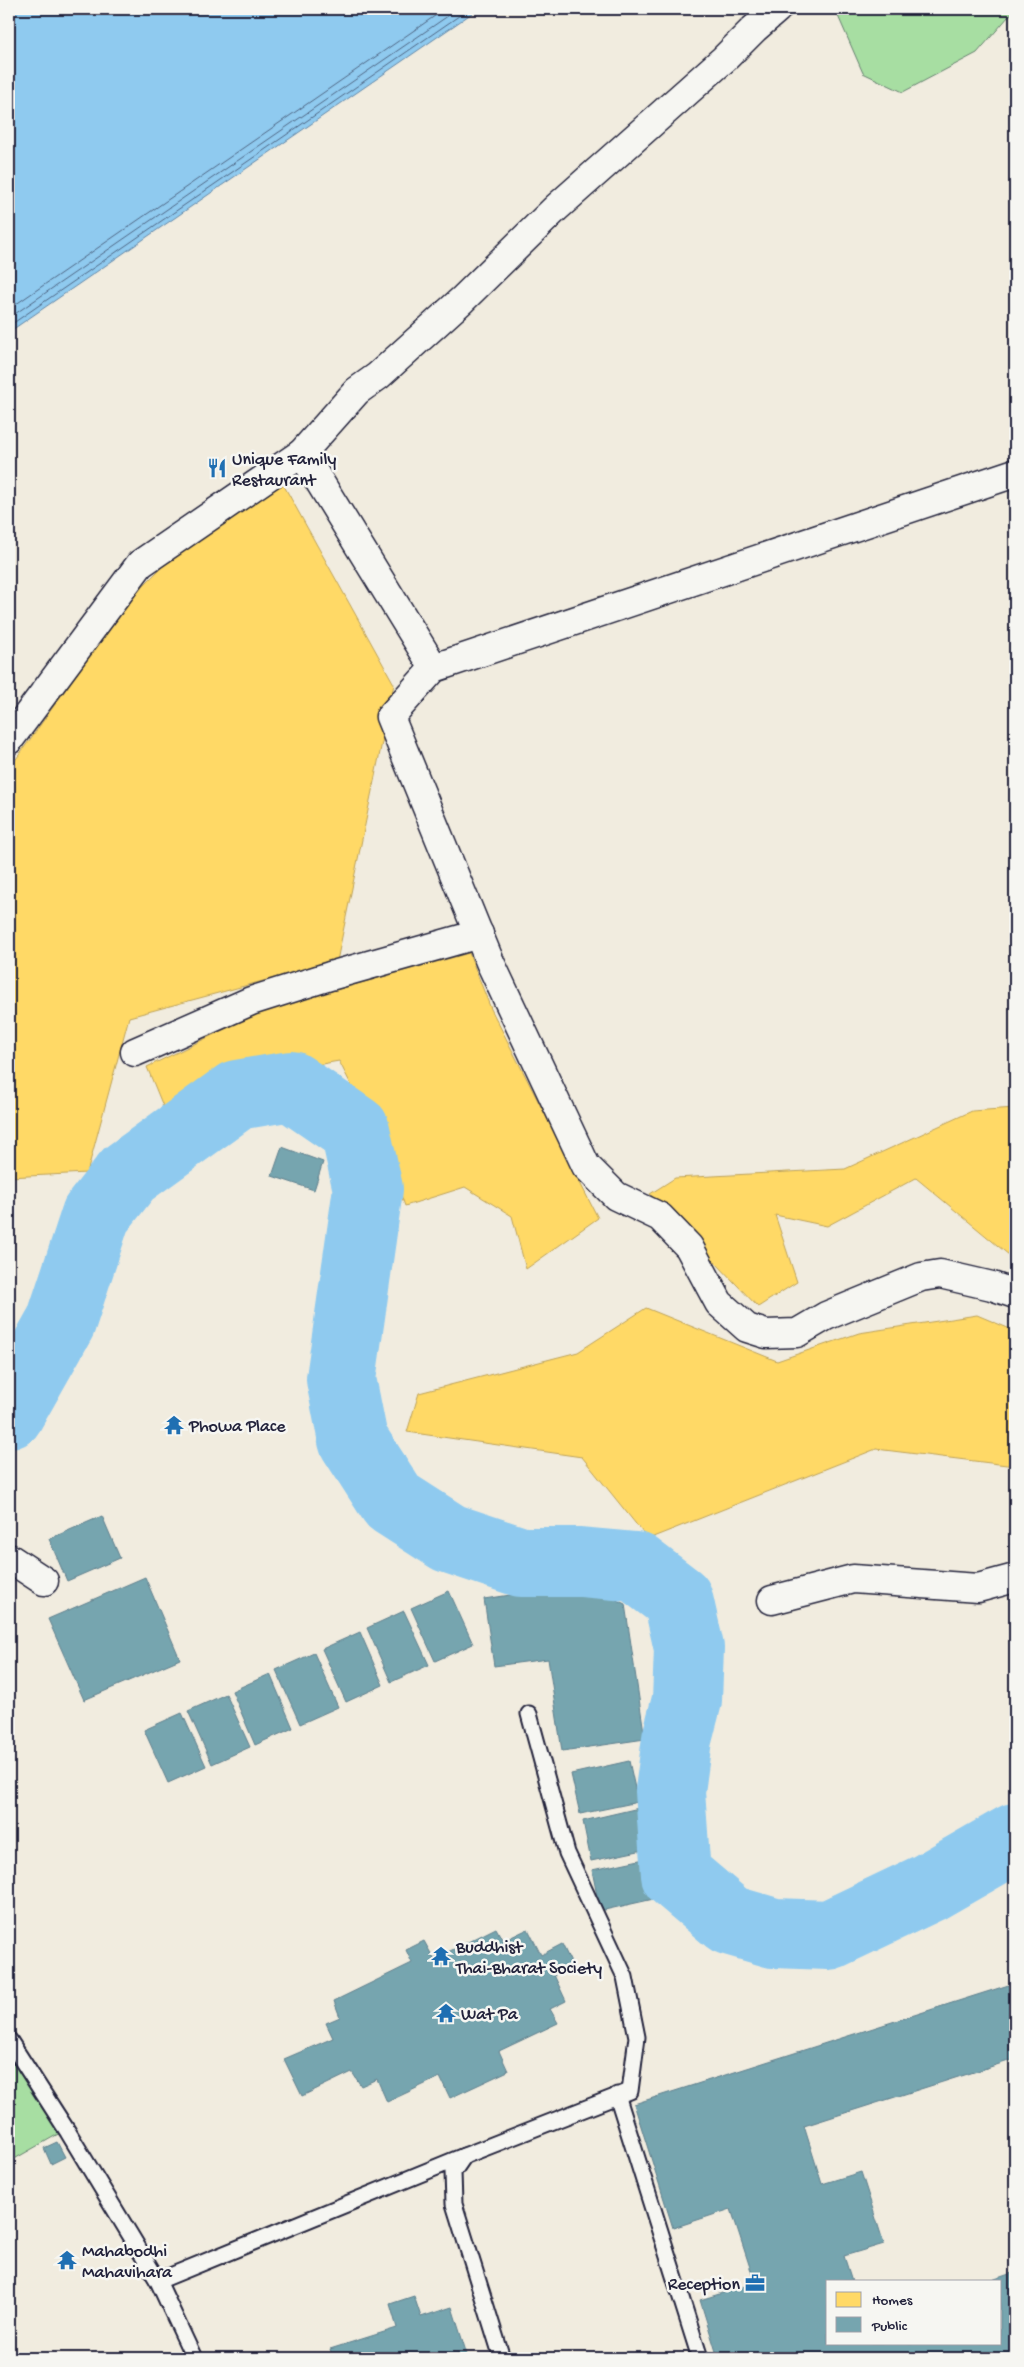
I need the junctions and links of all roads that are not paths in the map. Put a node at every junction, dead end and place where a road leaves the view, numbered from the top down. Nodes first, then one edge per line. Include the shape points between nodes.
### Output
1 (777, 9) edge
2 (302, 453) junction
3 (1015, 473) edge
4 (434, 668) junction
5 (9, 740) edge
6 (479, 934) junction
7 (135, 1052) dead end
8 (1015, 1294) edge
9 (9, 1558) edge
10 (1015, 1578) edge
11 (44, 1581) dead end
12 (772, 1600) dead end
13 (529, 1714) dead end
14 (9, 2040) edge
15 (617, 2095) junction
16 (464, 2156) junction
17 (158, 2281) junction
18 (194, 2358) edge
19 (502, 2358) edge
20 (700, 2358) edge

1 - 2 street via 556,208 462,300 357,391
2 - 4 street
2 - 5 street via 140,564
3 - 4 street
4 - 6 street via 390,717
6 - 7 street via 250,1001
6 - 8 street via 586,1166 616,1196 660,1217 689,1247 719,1303 747,1328 766,1334 797,1333 826,1316 897,1286 940,1274
9 - 11 street
10 - 12 street via 978,1588 853,1579
13 - 15 lane via 567,1853 626,1977 637,2037 630,2091
14 - 17 lane
15 - 16 lane
15 - 20 lane
16 - 17 lane
16 - 19 lane via 453,2172 454,2204
17 - 18 lane

